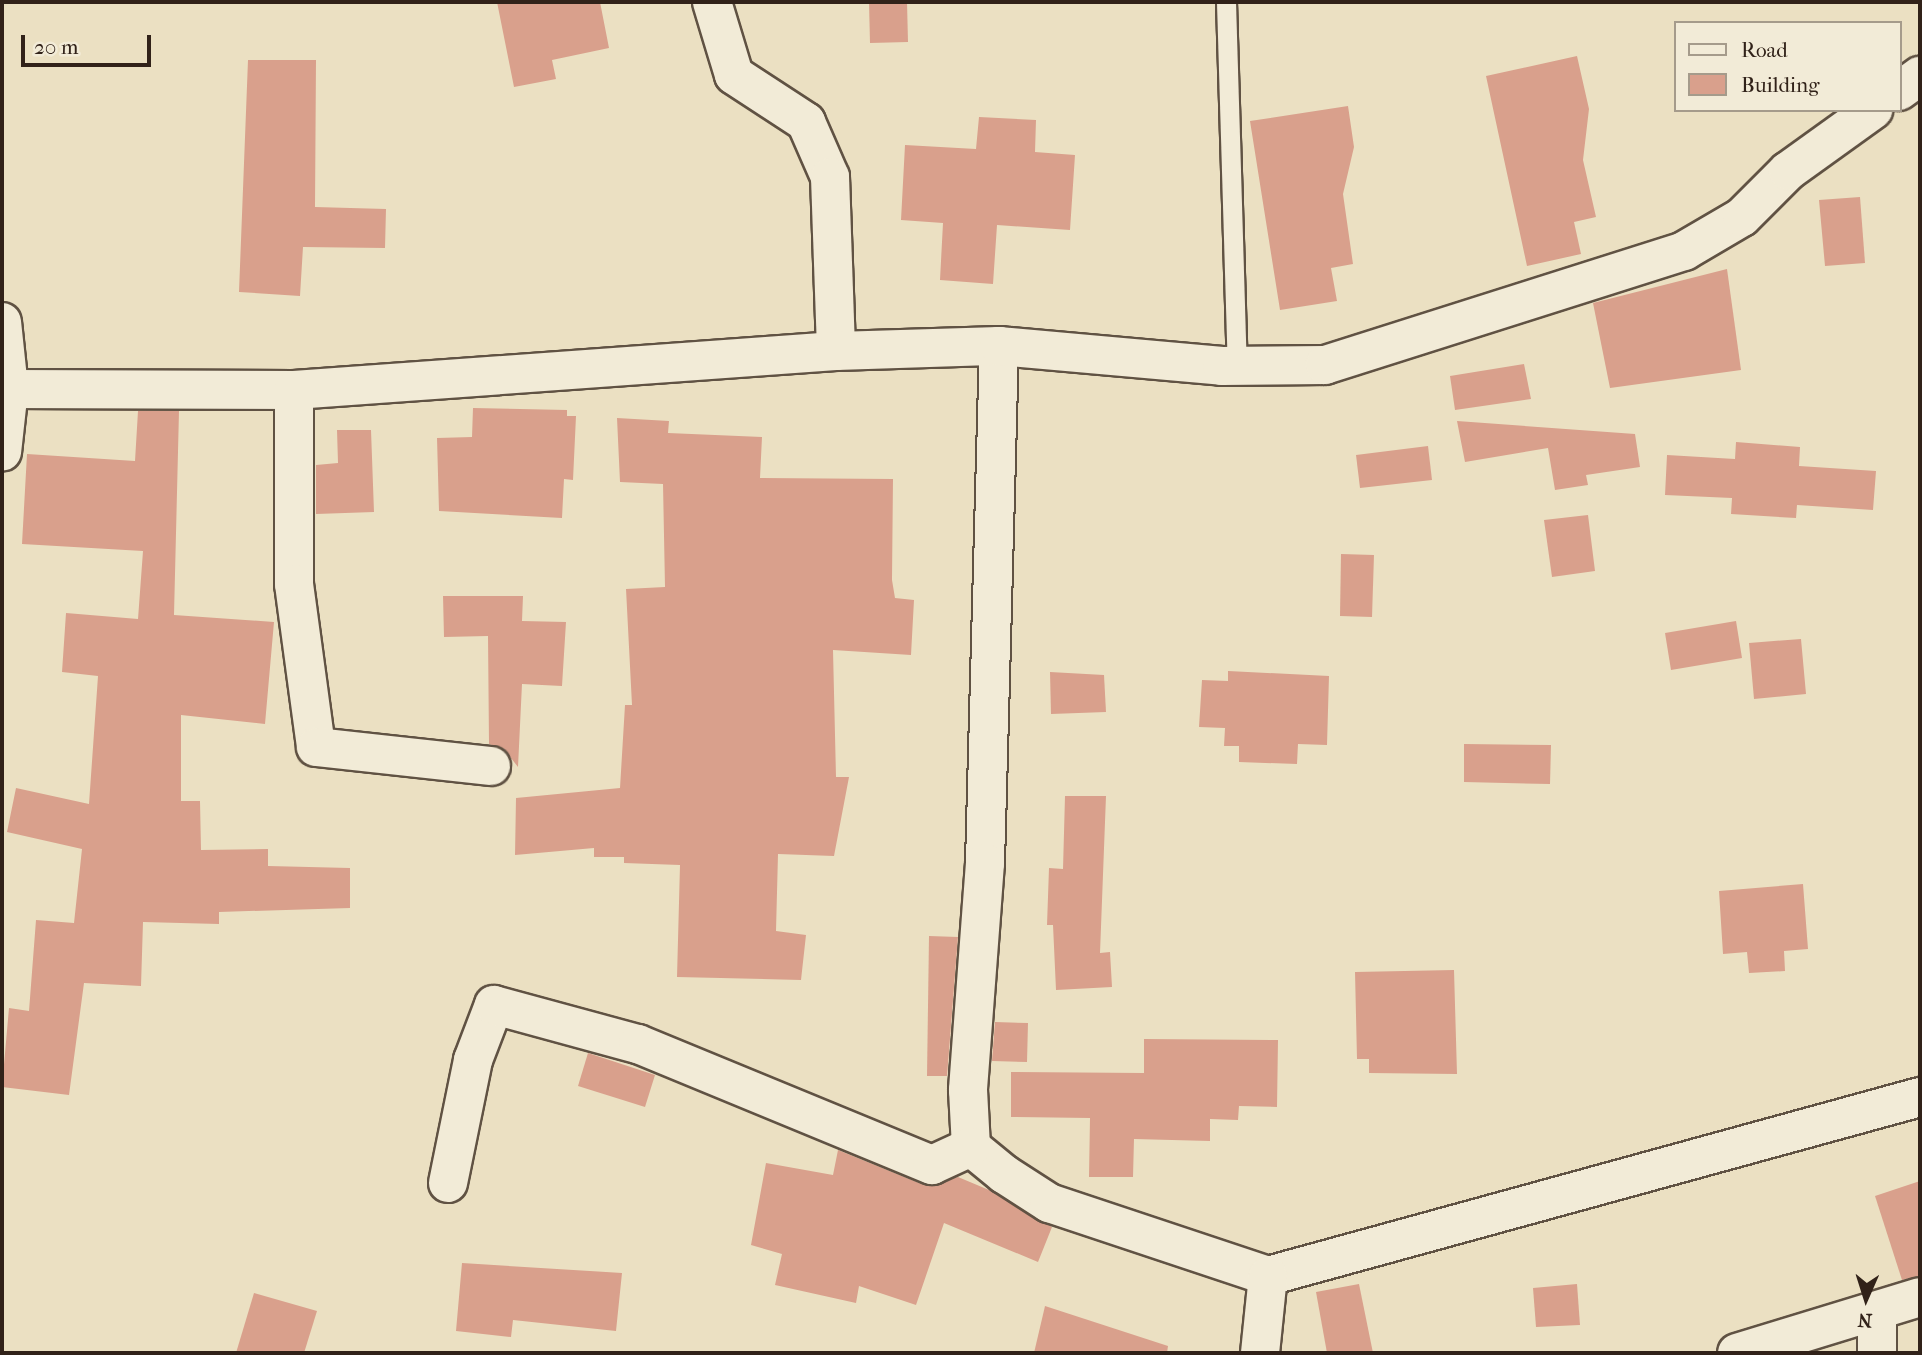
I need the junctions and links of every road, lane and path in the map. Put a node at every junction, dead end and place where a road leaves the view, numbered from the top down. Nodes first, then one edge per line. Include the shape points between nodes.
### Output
1 (712, 2) edge
2 (1226, 2) edge
3 (1920, 76) edge
4 (1901, 90) edge
5 (1870, 112) edge
6 (2, 322) edge
7 (999, 346) junction
8 (836, 351) junction
9 (1237, 366) junction
10 (9, 389) junction
11 (294, 390) junction
12 (2, 452) edge
13 (491, 766) dead end
14 (1920, 1097) edge
15 (971, 1147) junction
16 (448, 1183) dead end
17 (1268, 1276) junction
18 (1920, 1297) edge
19 (1877, 1311) junction
20 (1260, 1353) edge
21 (1737, 1353) edge
22 (1877, 1353) edge

1 - 8 street via 734,75 806,122 830,177
2 - 9 lane
3 - 4 street
5 - 9 street via 1787,171 1742,217 1684,251 1325,365
6 - 10 street
7 - 8 street
7 - 9 street
7 - 15 street via 985,863 968,1090
8 - 11 street
10 - 11 street
10 - 12 street
11 - 13 street via 294,584 316,747
14 - 17 street
15 - 16 street via 932,1165 638,1044 494,1005 473,1060
15 - 17 street via 1049,1203
17 - 20 street
18 - 19 street
19 - 21 street
19 - 22 street

